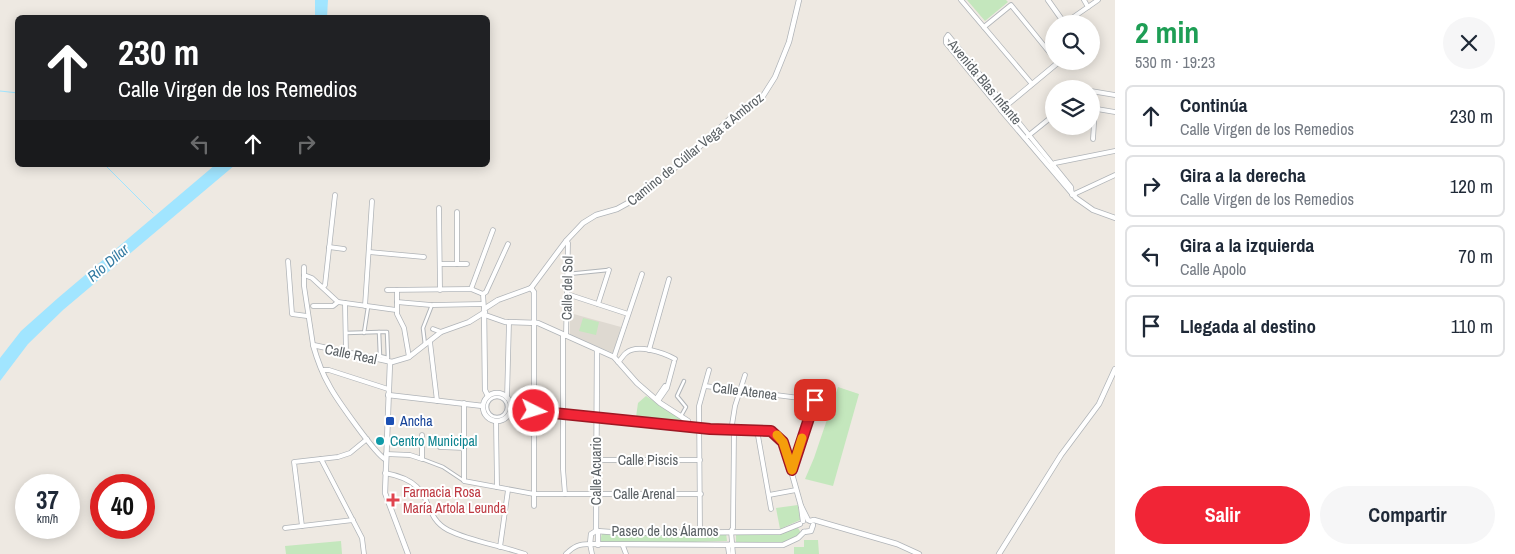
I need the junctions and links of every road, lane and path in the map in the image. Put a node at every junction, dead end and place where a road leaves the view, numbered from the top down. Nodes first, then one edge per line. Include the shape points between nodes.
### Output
1 (799, 0) edge
2 (961, 0) edge
3 (1048, 0) edge
4 (1084, 0) edge
5 (1098, 0) edge
6 (1088, 7) junction
7 (1059, 15) edge
8 (1077, 15) edge
9 (984, 27) junction
10 (1045, 47) edge
11 (1049, 70) edge
12 (1032, 84) junction
13 (1100, 93) edge
14 (1115, 96) edge
15 (1006, 106) junction
16 (1100, 109) edge
17 (1001, 110) junction
18 (1115, 112) edge
19 (1045, 122) edge
20 (1030, 135) junction
21 (1093, 135) edge
22 (1025, 139) junction
23 (1093, 139) dead end
24 (1115, 151) edge
25 (1053, 164) junction
26 (1048, 168) junction
27 (1115, 175) edge
28 (335, 195) dead end
29 (1072, 195) junction
30 (372, 201) dead end
31 (439, 208) dead end
32 (457, 212) dead end
33 (1115, 213) edge
34 (1106, 214) junction
35 (1115, 218) edge
36 (494, 230) dead end
37 (566, 241) junction
38 (508, 244) dead end
39 (329, 246) junction
40 (344, 249) dead end
41 (369, 252) junction
42 (424, 257) dead end
43 (288, 261) dead end
44 (440, 264) junction
45 (457, 264) junction
46 (467, 264) dead end
47 (304, 267) dead end
48 (609, 270) joint
49 (568, 274) junction
50 (642, 274) dead end
51 (304, 276) junction
52 (669, 279) dead end
53 (323, 287) junction
54 (531, 288) junction
55 (387, 290) dead end
56 (397, 290) junction
57 (440, 290) junction
58 (471, 290) junction
59 (483, 294) junction
60 (567, 294) junction
61 (338, 302) junction
62 (397, 302) junction
63 (346, 303) junction
64 (598, 304) junction
65 (432, 305) junction
66 (312, 306) dead end
67 (367, 306) junction
68 (396, 310) junction
69 (484, 310) junction
70 (628, 314) junction
71 (307, 316) junction
72 (509, 322) junction
73 (534, 323) junction
74 (423, 328) junction
75 (432, 328) joint
76 (346, 332) junction
77 (364, 332) junction
78 (379, 332) junction
79 (441, 332) junction
80 (565, 336) junction
81 (430, 342) junction
82 (312, 345) junction
83 (426, 346) junction
84 (597, 350) junction
85 (649, 350) junction
86 (346, 352) junction
87 (409, 357) junction
88 (614, 357) junction
89 (390, 362) junction
90 (618, 362) junction
91 (1115, 369) edge
92 (322, 370) junction
93 (709, 370) dead end
94 (744, 375) dead end
95 (684, 381) dead end
96 (705, 386) junction
97 (388, 389) junction
98 (739, 390) junction
99 (388, 396) junction
100 (488, 396) junction
101 (507, 398) junction
102 (657, 400) junction
103 (437, 401) junction
104 (464, 403) junction
105 (483, 406) junction
106 (511, 409) junction
107 (488, 411) joint
108 (534, 411) junction
109 (563, 414) junction
110 (681, 416) junction
111 (596, 417) junction
112 (496, 421) junction
113 (690, 426) junction
114 (699, 427) junction
115 (757, 430) junction
116 (732, 431) junction
117 (422, 436) dead end
118 (367, 438) junction
119 (440, 447) dead end
120 (464, 448) junction
121 (386, 457) junction
122 (321, 459) junction
123 (422, 459) junction
124 (596, 460) junction
125 (700, 460) junction
126 (792, 470) junction
127 (385, 473) junction
128 (464, 481) junction
129 (497, 487) junction
130 (508, 490) junction
131 (796, 490) junction
132 (534, 494) junction
133 (565, 494) junction
134 (596, 494) junction
135 (700, 494) junction
136 (768, 495) junction
137 (534, 506) dead end
138 (801, 506) junction
139 (771, 509) dead end
140 (353, 520) junction
141 (810, 522) junction
142 (802, 523) junction
143 (302, 526) junction
144 (285, 528) dead end
145 (597, 531) junction
146 (700, 531) junction
147 (731, 531) junction
148 (804, 532) junction
149 (590, 544) junction
150 (731, 544) junction
151 (598, 545) junction
152 (624, 546) junction
153 (500, 547) junction
154 (364, 554) edge
155 (408, 554) edge
156 (525, 554) edge
157 (566, 554) edge
158 (592, 554) edge
159 (626, 554) edge
160 (729, 554) edge
161 (734, 554) edge
162 (919, 554) edge
163 (999, 554) edge

1 - 37 street, Camino de Cúllar Vega a Ambroz via 788,42 763,96 733,116 637,198 617,210 583,222
2 - 9 street
3 - 7 street
4 - 6 street
5 - 6 street
6 - 8 street
9 - 10 street via 1011,5
9 - 12 street
11 - 12 street
12 - 15 street
13 - 14 street
15 - 17 street
15 - 17 street, Avenida Blas Infante via 948,35 946,43
15 - 20 street, Avenida Blas Infante
16 - 18 street
17 - 22 street, Avenida Blas Infante
19 - 20 street
20 - 22 street
20 - 25 street, Avenida Blas Infante
21 - 23 street
22 - 26 street, Avenida Blas Infante
24 - 25 street
25 - 26 street
25 - 29 street, Avenida Blas Infante via 1071,187
26 - 29 street, Avenida Blas Infante
27 - 29 street
28 - 39 street
29 - 34 street, Avenida Blas Infante via 1084,205
30 - 41 street
31 - 44 street
32 - 45 street
33 - 34 street, Avenida Blas Infante
34 - 35 street, Avenida Blas Infante
36 - 58 street
37 - 49 street, Calle del Sol
37 - 54 street, Camino de Cúllar Vega a Ambroz
38 - 59 street
39 - 40 street
39 - 53 street
41 - 42 street
41 - 67 street
43 - 71 street via 292,314
44 - 45 street
44 - 57 street
45 - 46 street
47 - 51 street
48 - 49 street
48 - 64 street
49 - 60 street, Calle del Sol
50 - 70 street
51 - 53 street
51 - 71 street
52 - 85 street
53 - 61 street
54 - 69 street, Calle Real via 498,300
54 - 73 street via 534,292
55 - 56 street
56 - 57 street
56 - 62 street
57 - 58 street
58 - 59 street
59 - 69 street
60 - 64 street
60 - 80 street, Calle del Sol
61 - 63 street
61 - 66 street via 333,306
62 - 65 street
62 - 68 street
63 - 67 street
63 - 76 street
64 - 70 street
65 - 69 street
65 - 74 street
67 - 68 street
67 - 77 street
68 - 87 street via 404,328
69 - 72 street
69 - 79 street, Calle Real via 468,322
69 - 100 street via 485,390
70 - 88 street
71 - 82 street
72 - 73 street
72 - 101 street
73 - 80 street
73 - 108 street
74 - 75 street
74 - 83 street
75 - 79 street
76 - 77 street
76 - 86 street
77 - 78 street
78 - 78 street via 387,332 388,358 380,356
79 - 81 street, Calle Real
80 - 84 street
80 - 109 street, Calle del Sol
81 - 83 street, Calle Real
81 - 103 street
82 - 86 street, Calle Real
82 - 92 street
83 - 87 street, Calle Real
84 - 88 street
84 - 111 street, Calle Acuario
85 - 90 street via 627,352
85 - 102 street via 675,360 667,385
86 - 89 street, Calle Real
87 - 89 street, Calle Real
88 - 90 street
89 - 97 street
90 - 102 street
91 - 163 street via 1099,404 1061,455
92 - 97 street
92 - 118 street via 329,386
93 - 96 street
94 - 98 street
95 - 110 street via 677,396 686,407
96 - 98 street, Calle Atenea
96 - 114 street via 699,406
97 - 99 street
98 - 116 street
98 - 126 street, Calle Atenea via 815,400
99 - 103 street
99 - 121 street
100 - 101 street via 500,394
100 - 105 street
101 - 106 street
102 - 110 street
103 - 104 street
104 - 105 street
104 - 120 street
105 - 112 street via 487,416
106 - 108 street
106 - 112 street via 506,417
107 - 107 street via 487,404 493,398 502,398 507,403 508,409 501,417 492,416
108 - 109 street
108 - 132 street
109 - 111 street
109 - 133 street, Calle del Sol
110 - 113 street
111 - 113 street
111 - 124 street, Calle Acuario
112 - 129 street
113 - 114 street
114 - 116 street
114 - 125 street
115 - 116 street
115 - 126 street via 771,431 780,438
115 - 136 street
116 - 147 street
117 - 123 street
118 - 121 street
118 - 122 street via 350,453
119 - 120 street
120 - 128 street
121 - 123 street, Calle Arenal via 410,455
121 - 127 street
122 - 140 street
122 - 143 street via 294,462
123 - 128 street, Calle Arenal via 443,467
124 - 125 street, Calle Piscis
124 - 134 street, Calle Acuario
125 - 135 street
126 - 131 street
127 - 153 street via 417,486 430,513 447,530
127 - 155 street via 385,493
128 - 129 street, Calle Arenal
129 - 130 street, Calle Arenal
130 - 132 street, Calle Arenal
130 - 153 street
131 - 136 street
131 - 138 street
132 - 133 street, Calle Arenal
132 - 137 street
133 - 134 street, Calle Arenal
134 - 135 street, Calle Arenal
134 - 145 street, Calle Acuario
135 - 146 street
136 - 139 street
138 - 141 street
138 - 142 street
140 - 143 street
140 - 154 street via 362,538
141 - 142 street, Paseo de los Álamos
141 - 148 street, Paseo de los Álamos via 811,531
141 - 162 street, Paseo de los Álamos via 897,544
142 - 147 street, Paseo de los Álamos via 780,532
142 - 148 street
143 - 144 street
145 - 146 street, Paseo de los Álamos
145 - 149 street via 591,534
145 - 151 street, Calle Acuario
146 - 147 street, Paseo de los Álamos
147 - 150 street, Paseo de los Álamos
148 - 150 street, Paseo de los Álamos via 783,545
149 - 151 street, Paseo de los Álamos
149 - 157 street via 576,545
149 - 158 street
150 - 152 street, Paseo de los Álamos
150 - 160 street
150 - 161 street
151 - 152 street, Paseo de los Álamos
152 - 159 street
153 - 156 street

